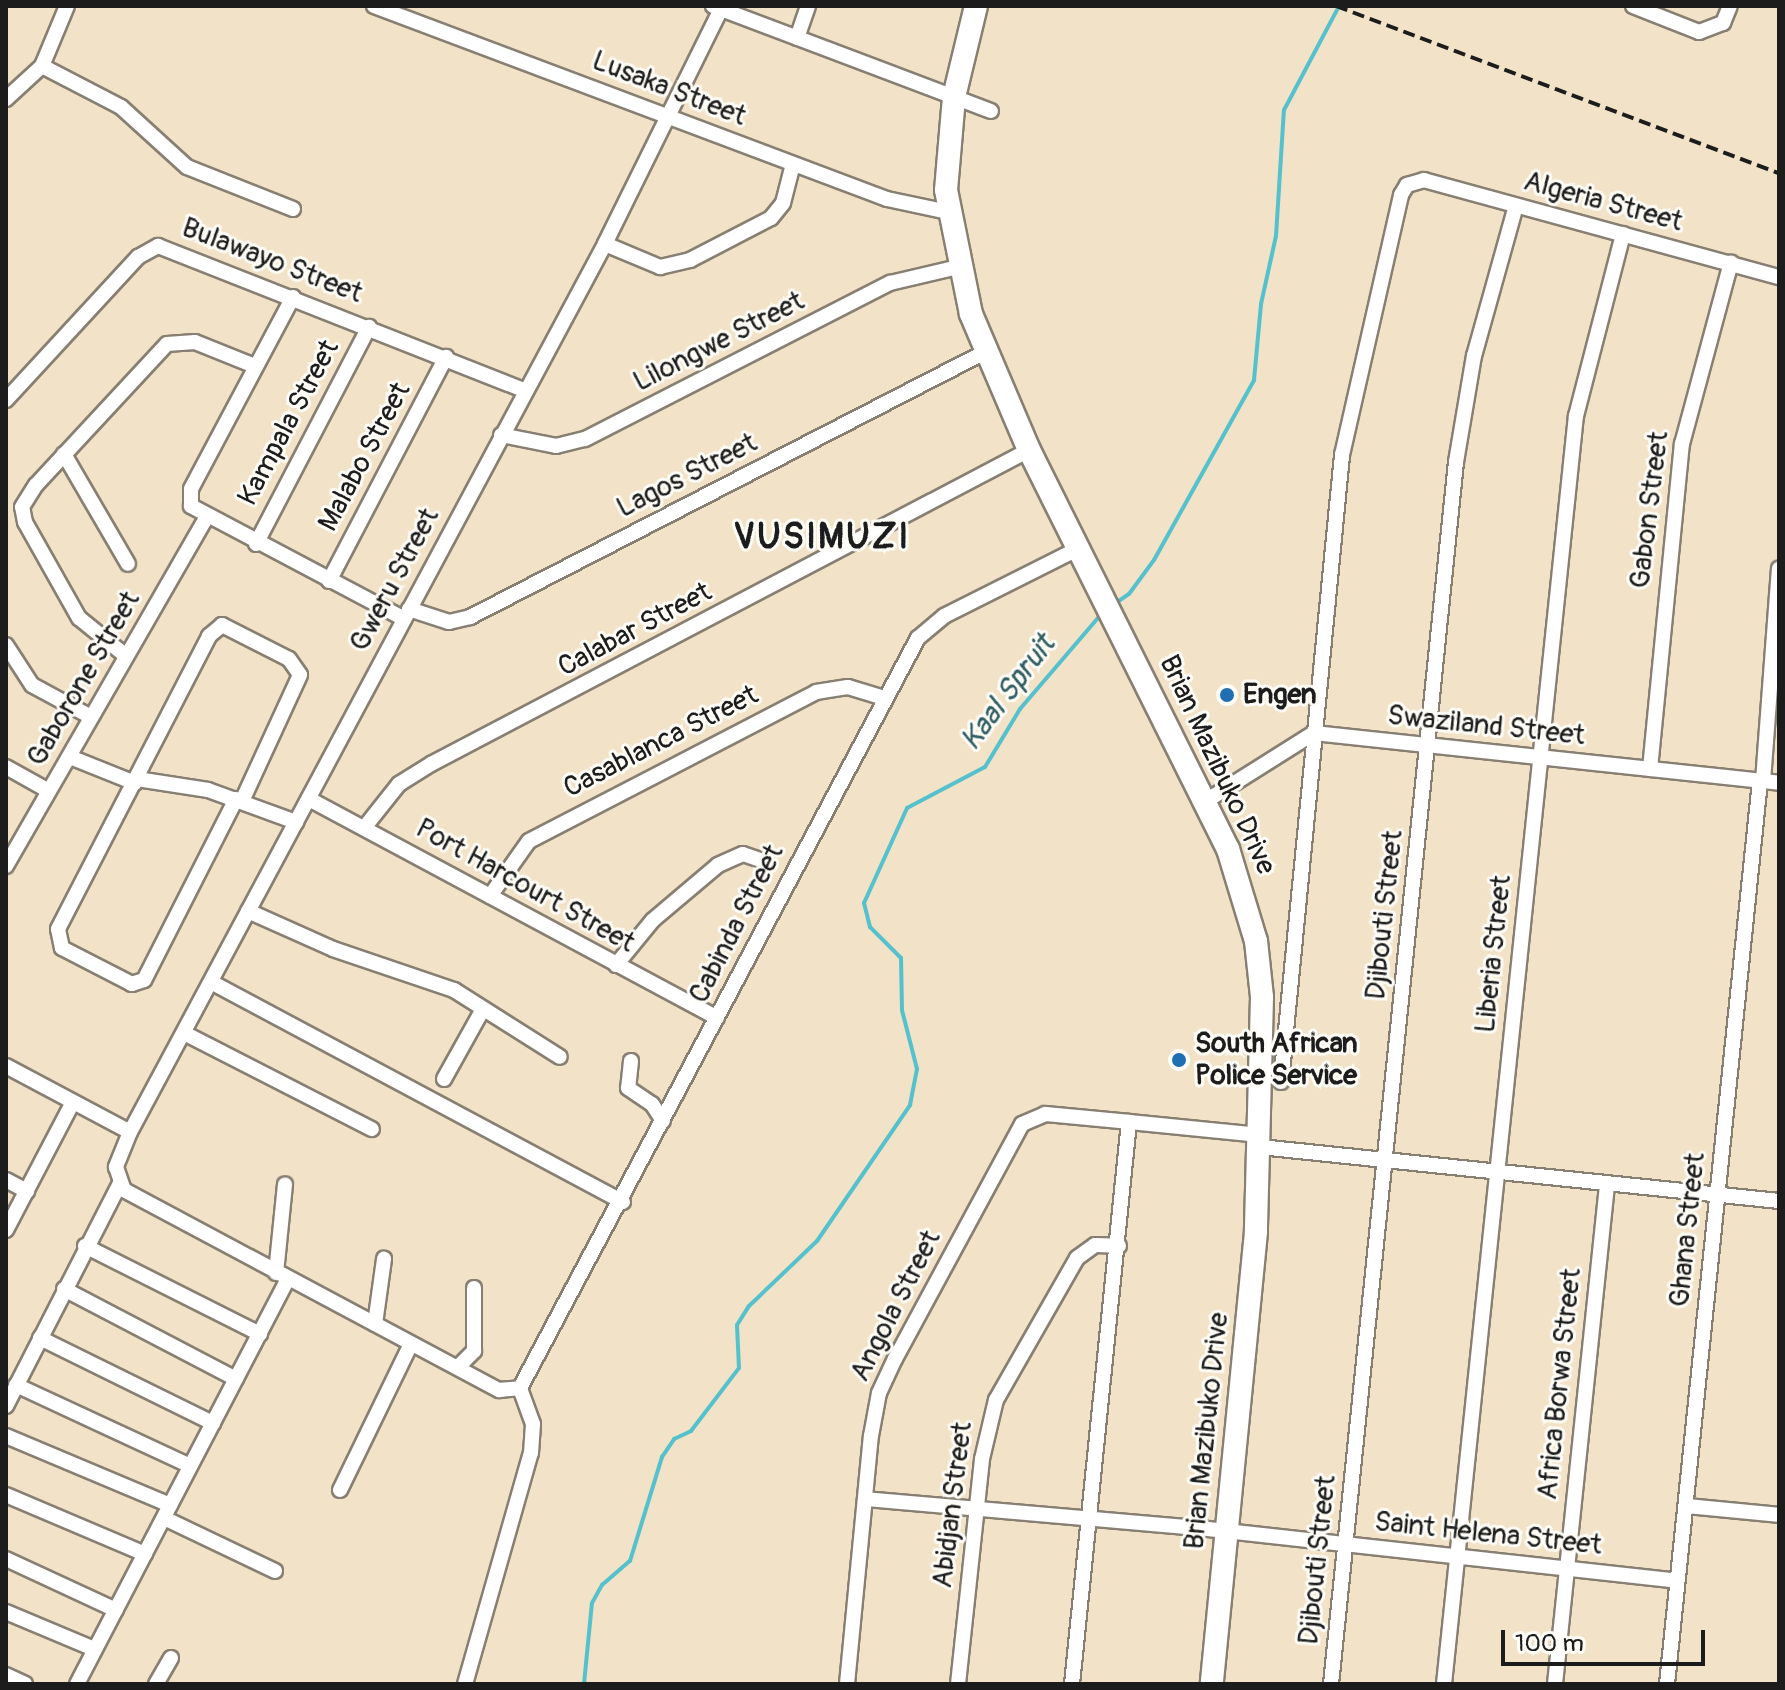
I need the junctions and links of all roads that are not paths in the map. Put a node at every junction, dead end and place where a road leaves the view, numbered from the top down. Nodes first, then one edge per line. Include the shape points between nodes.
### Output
1 (67, 6) edge
2 (374, 6) edge
3 (808, 6) edge
4 (976, 6) edge
5 (1633, 6) edge
6 (1730, 6) edge
7 (717, 8) edge
8 (797, 38) junction
9 (42, 66) junction
10 (954, 97) junction
11 (6, 99) edge
12 (991, 111) dead end
13 (669, 115) junction
14 (793, 164) junction
15 (1516, 206) junction
16 (293, 209) dead end
17 (948, 212) junction
18 (1623, 234) junction
19 (605, 244) junction
20 (1731, 262) junction
21 (958, 267) junction
22 (1779, 277) edge
23 (293, 297) junction
24 (369, 327) junction
25 (985, 352) junction
26 (446, 357) junction
27 (255, 366) junction
28 (524, 390) junction
29 (6, 400) edge
30 (501, 435) junction
31 (1029, 450) junction
32 (64, 454) junction
33 (206, 518) junction
34 (256, 544) junction
35 (1079, 548) junction
36 (128, 564) dead end
37 (1779, 569) edge
38 (329, 581) junction
39 (406, 614) junction
40 (6, 645) edge
41 (126, 656) junction
42 (883, 698) junction
43 (91, 717) junction
44 (1314, 733) junction
45 (1431, 746) junction
46 (70, 757) junction
47 (1540, 758) junction
48 (6, 767) edge
49 (1650, 769) junction
50 (136, 781) junction
51 (1762, 781) junction
52 (1779, 783) edge
53 (49, 791) junction
54 (309, 799) junction
55 (239, 800) junction
56 (1206, 801) junction
57 (296, 822) junction
58 (364, 828) junction
59 (766, 862) dead end
60 (7, 864) edge
61 (490, 896) junction
62 (248, 911) junction
63 (616, 965) junction
64 (211, 982) junction
65 (483, 1009) junction
66 (717, 1018) junction
67 (184, 1033) junction
68 (560, 1057) dead end
69 (631, 1061) dead end
70 (6, 1066) edge
71 (444, 1079) dead end
72 (1281, 1082) dead end
73 (73, 1102) junction
74 (663, 1121) junction
75 (1129, 1122) junction
76 (372, 1129) dead end
77 (130, 1132) junction
78 (1260, 1141) junction
79 (1385, 1163) junction
80 (1497, 1173) junction
81 (118, 1179) junction
82 (6, 1180) edge
83 (285, 1184) dead end
84 (1607, 1185) junction
85 (27, 1191) junction
86 (1718, 1195) junction
87 (1779, 1201) edge
88 (623, 1202) junction
89 (6, 1230) edge
90 (85, 1246) junction
91 (1119, 1246) junction
92 (384, 1259) dead end
93 (282, 1276) junction
94 (474, 1288) dead end
95 (64, 1289) junction
96 (375, 1324) junction
97 (260, 1334) junction
98 (40, 1338) junction
99 (411, 1344) junction
100 (458, 1367) junction
101 (236, 1379) junction
102 (16, 1385) junction
103 (515, 1390) junction
104 (6, 1406) edge
105 (213, 1423) junction
106 (6, 1436) edge
107 (188, 1465) junction
108 (340, 1490) dead end
109 (6, 1495) edge
110 (865, 1499) junction
111 (1686, 1506) junction
112 (977, 1508) junction
113 (167, 1511) junction
114 (1779, 1515) edge
115 (1090, 1518) junction
116 (1227, 1531) junction
117 (1345, 1545) junction
118 (145, 1554) junction
119 (1456, 1556) junction
120 (6, 1559) edge
121 (1567, 1569) junction
122 (275, 1571) dead end
123 (1677, 1581) junction
124 (116, 1610) junction
125 (6, 1612) edge
126 (94, 1649) junction
127 (171, 1658) dead end
128 (6, 1675) edge
129 (25, 1684) edge
130 (77, 1684) edge
131 (156, 1684) edge
132 (465, 1684) edge
133 (847, 1684) edge
134 (958, 1684) edge
135 (1072, 1684) edge
136 (1212, 1684) edge
137 (1331, 1684) edge
138 (1444, 1684) edge
139 (1555, 1684) edge
140 (1667, 1684) edge

1 - 9 street
2 - 13 street, Lusaka Street
3 - 8 street
4 - 10 street, Brian Mazibuko Drive
5 - 6 street via 1699,32 1723,23
7 - 8 street
7 - 13 street, Gweru Street
8 - 10 street
9 - 11 street
9 - 16 street via 121,107 187,167
10 - 12 street
10 - 17 street, Brian Mazibuko Drive
13 - 14 street, Lusaka Street
13 - 19 street, Gweru Street
14 - 17 street, Lusaka Street via 887,199
14 - 19 street via 783,203 771,218 690,260 652,266
15 - 18 street, Algeria Street
15 - 44 street, Algeria Street via 1414,181 1396,208 1347,424
15 - 45 street, Djibouti Street via 1464,406
17 - 21 street, Brian Mazibuko Drive
18 - 20 street, Algeria Street
18 - 47 street, Liberia Street via 1576,416
19 - 28 street, Gweru Street
20 - 22 street, Algeria Street
20 - 49 street, Gabon Street via 1682,444
21 - 25 street, Brian Mazibuko Drive
21 - 30 street, Lilongwe Street via 890,283 585,439 556,446
23 - 24 street, Bulawayo Street
23 - 27 street
23 - 29 street, Bulawayo Street via 174,248 152,247
24 - 26 street, Bulawayo Street
24 - 34 street, Kampala Street
25 - 31 street, Brian Mazibuko Drive
25 - 39 street, Lagos Street via 470,617 449,622
26 - 28 street, Bulawayo Street
26 - 38 street, Malabo Street
27 - 32 street via 195,342 167,344
27 - 33 street via 189,495 191,506
28 - 30 street, Gweru Street
30 - 39 street, Gweru Street
31 - 35 street, Brian Mazibuko Drive
31 - 58 street, Calabar Street via 431,764 399,784
32 - 36 street
32 - 41 street via 30,492 22,507 25,522 79,618
33 - 34 street, Lagos Street
33 - 41 street, Gaborone Street
34 - 38 street, Lagos Street
35 - 42 street, Cabinda Street via 929,626
35 - 56 street, Brian Mazibuko Drive
37 - 51 street, Ghana Street
38 - 39 street, Lagos Street
39 - 54 street, Gweru Street
40 - 43 street via 32,685
41 - 43 street, Gaborone Street
42 - 61 street, Casablanca Street via 848,687 816,692 539,834 519,849
42 - 66 street, Cabinda Street
43 - 46 street, Gaborone Street
44 - 45 street, Swaziland Street
44 - 56 street
44 - 72 street
45 - 47 street, Swaziland Street
45 - 79 street, Djibouti Street
46 - 50 street
46 - 53 street, Gaborone Street
47 - 49 street, Swaziland Street
47 - 80 street, Liberia Street
48 - 53 street
49 - 51 street, Swaziland Street
50 - 55 street
50 - 55 street via 209,636 228,625 294,662 300,675
50 - 55 street via 57,939 67,953 137,985 148,976
51 - 52 street, Swaziland Street
51 - 86 street, Ghana Street
53 - 60 street, Gaborone Street
54 - 57 street, Gweru Street
54 - 58 street, Port Harcourt Street
55 - 57 street
56 - 78 street, Brian Mazibuko Drive via 1239,874 1256,941 1262,997
57 - 62 street, Gweru Street
58 - 61 street, Port Harcourt Street
59 - 63 street via 743,854 718,865 653,920
61 - 63 street, Port Harcourt Street
62 - 64 street, Gweru Street
62 - 65 street via 333,949 454,990
63 - 66 street, Port Harcourt Street
64 - 67 street, Gweru Street
64 - 88 street
65 - 68 street
65 - 71 street
66 - 74 street, Cabinda Street
67 - 76 street
67 - 77 street, Gweru Street
69 - 74 street via 628,1088 652,1104
70 - 73 street
73 - 77 street
73 - 85 street
74 - 88 street, Cabinda Street
75 - 78 street, Angola Street
75 - 91 street
75 - 110 street, Angola Street via 1045,1114 1017,1131 885,1378 874,1412
77 - 81 street, Gweru Street
78 - 79 street, Angola Street
78 - 116 street, Brian Mazibuko Drive
79 - 80 street, Angola Street
79 - 117 street, Djibouti Street
80 - 84 street, Angola Street
80 - 119 street, Liberia Street
81 - 90 street, Gweru Street
81 - 93 street via 139,1202
82 - 85 street
83 - 93 street
84 - 86 street, Angola Street
84 - 121 street, Africa Borwa Street
85 - 89 street
86 - 87 street, Angola Street
86 - 111 street, Ghana Street
88 - 103 street, Cabinda Street
90 - 95 street, Gweru Street
90 - 97 street
91 - 112 street, Abidjan Street via 1095,1245 1082,1252 1005,1381 989,1419
91 - 115 street
92 - 96 street
93 - 96 street
93 - 97 street
94 - 100 street via 474,1351
95 - 98 street, Gweru Street
95 - 101 street
96 - 99 street
97 - 101 street
98 - 102 street, Gweru Street
98 - 105 street
99 - 100 street
99 - 108 street
100 - 103 street
101 - 105 street
102 - 104 street, Gweru Street
102 - 107 street
103 - 132 street via 533,1424 531,1453
105 - 107 street
106 - 113 street
107 - 113 street
109 - 118 street
110 - 112 street, Saint Helena Street
110 - 133 street, Angola Street
111 - 114 street
111 - 123 street, Ghana Street
112 - 115 street, Saint Helena Street
112 - 134 street, Abidjan Street
113 - 118 street
113 - 122 street
115 - 116 street, Saint Helena Street
115 - 135 street
116 - 117 street, Saint Helena Street
116 - 136 street, Brian Mazibuko Drive
117 - 119 street, Saint Helena Street
117 - 137 street, Djibouti Street
118 - 124 street
119 - 121 street, Saint Helena Street
119 - 138 street, Liberia Street
120 - 124 street
121 - 123 street, Saint Helena Street
121 - 139 street, Africa Borwa Street
123 - 140 street, Ghana Street
124 - 126 street
125 - 126 street
126 - 130 street
127 - 131 street
128 - 129 street

